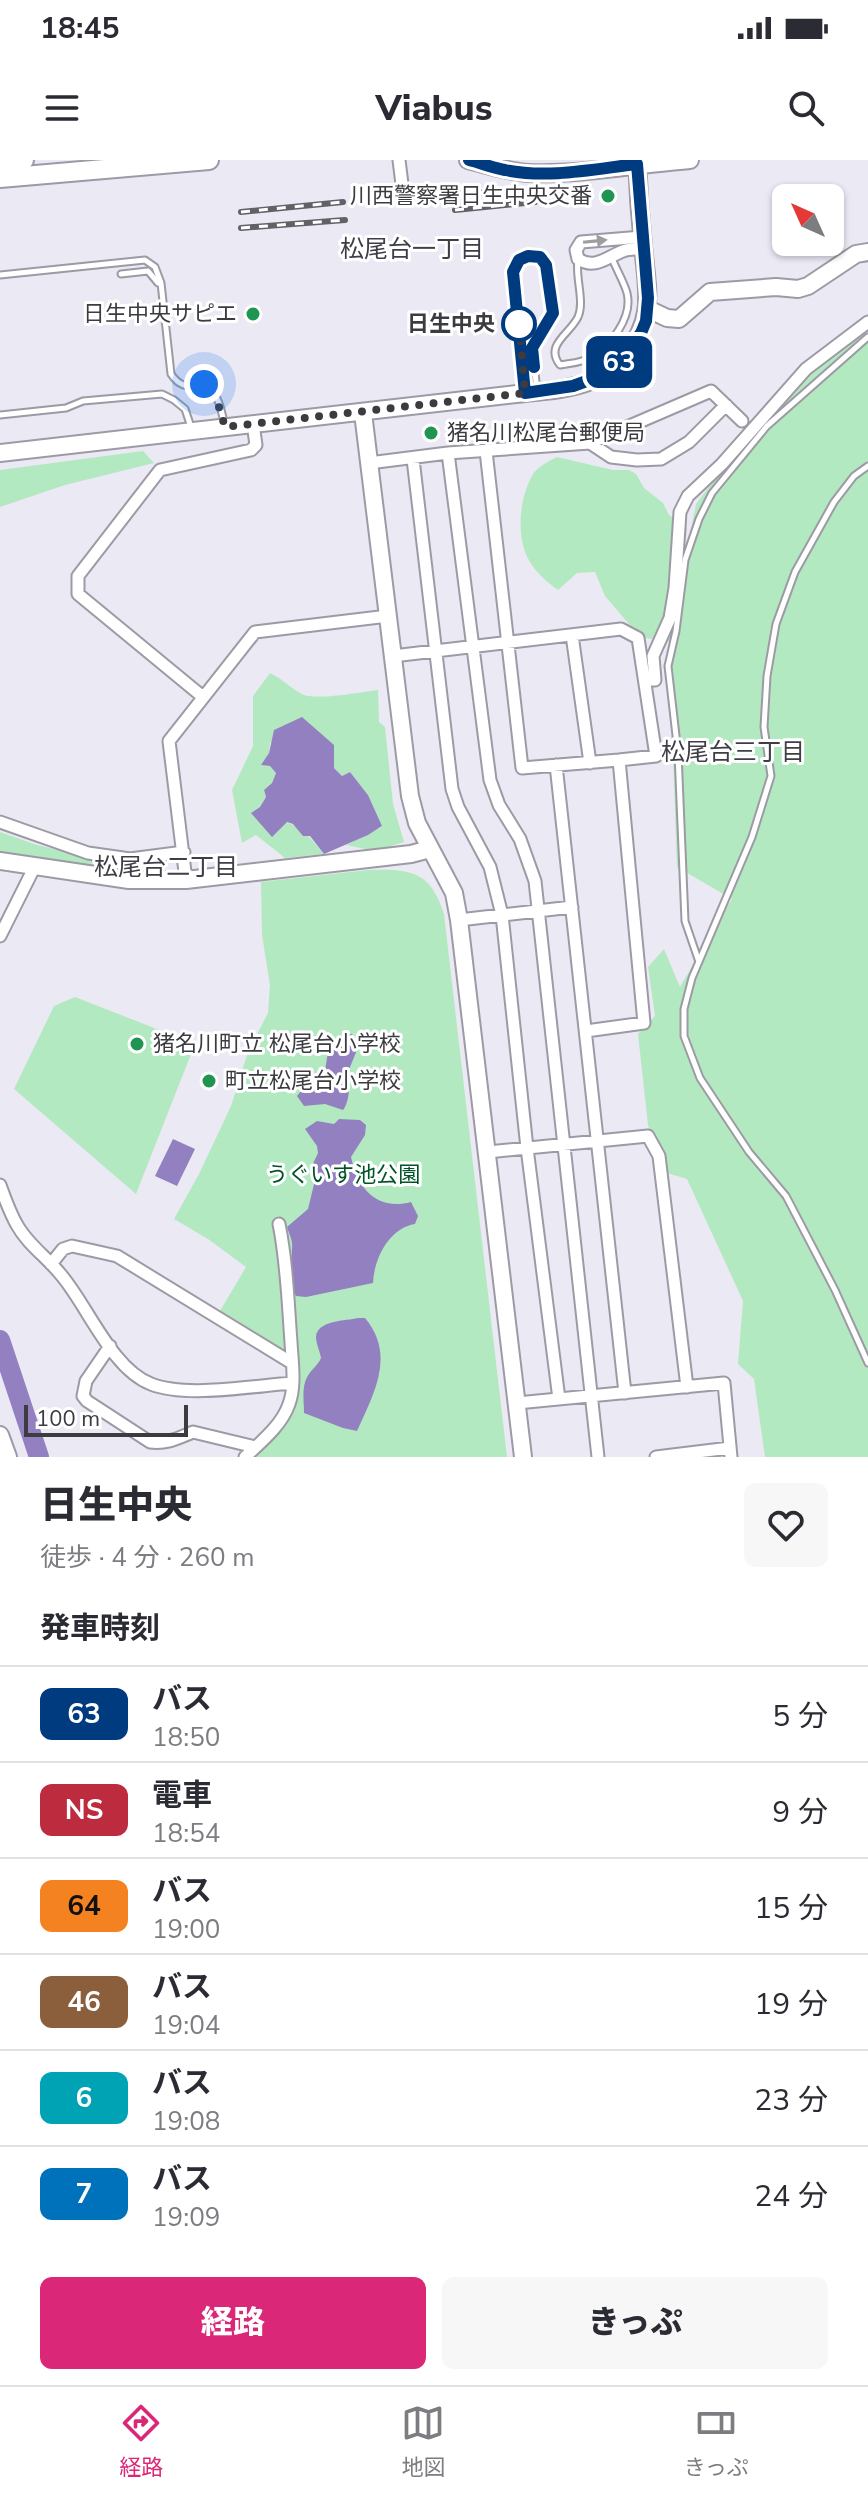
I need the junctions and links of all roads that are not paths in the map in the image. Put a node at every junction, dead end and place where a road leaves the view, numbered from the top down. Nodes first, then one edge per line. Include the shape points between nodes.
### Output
1 (24, 160) edge
2 (209, 160) edge
3 (399, 160) edge
4 (468, 160) edge
5 (690, 160) edge
6 (637, 162) edge
7 (0, 163) edge
8 (0, 178) edge
9 (403, 192) dead end
10 (643, 242) junction
11 (868, 252) edge
12 (612, 258) junction
13 (578, 259) junction
14 (121, 274) dead end
15 (0, 275) edge
16 (161, 289) junction
17 (648, 309) junction
18 (868, 322) edge
19 (868, 337) edge
20 (531, 393) junction
21 (71, 397) dead end
22 (83, 401) junction
23 (726, 405) junction
24 (363, 413) junction
25 (0, 415) edge
26 (742, 421) dead end
27 (253, 424) junction
28 (225, 427) junction
29 (192, 431) junction
30 (590, 443) junction
31 (486, 451) junction
32 (0, 453) edge
33 (448, 453) junction
34 (413, 459) junction
35 (369, 463) junction
36 (868, 466) edge
37 (388, 616) junction
38 (572, 635) junction
39 (508, 642) junction
40 (474, 646) junction
41 (438, 651) junction
42 (393, 656) junction
43 (645, 680) junction
44 (203, 697) junction
45 (619, 760) junction
46 (590, 763) junction
47 (556, 765) junction
48 (0, 822) edge
49 (430, 849) junction
50 (184, 852) junction
51 (0, 861) edge
52 (35, 866) junction
53 (186, 880) junction
54 (572, 907) junction
55 (538, 911) junction
56 (502, 915) junction
57 (459, 920) junction
58 (0, 936) edge
59 (699, 963) junction
60 (586, 1031) junction
61 (598, 1141) junction
62 (564, 1144) junction
63 (527, 1148) junction
64 (488, 1152) junction
65 (0, 1185) edge
66 (279, 1224) dead end
67 (51, 1264) junction
68 (110, 1346) junction
69 (292, 1363) junction
70 (868, 1363) edge
71 (291, 1383) junction
72 (687, 1387) junction
73 (625, 1393) junction
74 (592, 1396) junction
75 (559, 1399) junction
76 (517, 1403) junction
77 (0, 1435) edge
78 (255, 1447) junction
79 (731, 1453) edge
80 (8, 1457) edge
81 (245, 1457) edge
82 (523, 1457) edge
83 (598, 1457) edge
84 (656, 1457) edge

1 - 7 main road
2 - 8 main road
3 - 9 street
4 - 6 street via 528,173
5 - 6 street
6 - 10 street
10 - 12 street
13 -> 10 street via 581,242
10 - 17 street
11 - 17 street via 798,289 710,292 679,319
12 - 13 street via 601,263
12 - 13 lane via 627,294 624,319 591,358 560,365 556,345 580,309
14 - 16 lane via 148,271
15 - 16 lane via 145,260 155,267
16 - 28 lane via 171,374 185,387 211,388
17 - 20 street via 635,343 610,370 589,382
18 - 43 street via 806,369 688,496 680,512 670,618 653,656 655,680
19 - 59 lane via 767,426 712,493 685,560 668,666 678,753 685,921
20 - 20 lane via 513,272 528,256 540,257 546,265 553,313 532,348
20 - 24 street
21 - 22 lane
22 - 25 lane via 66,408
22 - 29 lane via 162,394 185,409
23 - 26 street
23 - 30 street via 711,391
23 - 30 street via 689,442 661,459 611,457
24 - 27 street
24 - 35 street
27 - 28 street
27 - 44 street via 256,445 251,450 160,470 78,576 78,594
28 - 29 street
29 - 32 street
30 - 31 street
31 - 33 street
31 - 39 street
33 - 34 street
33 - 40 street
34 - 35 street
34 - 41 street
35 - 37 street
36 - 59 lane via 834,502 795,572 776,624 764,727 771,776 752,837
37 - 42 street
37 - 44 street via 255,632
38 - 39 street
38 - 43 street via 621,629 638,638
38 - 46 street
39 - 40 street
39 - 47 street via 522,768
40 - 41 street
40 - 55 street via 490,780 520,839 535,881
41 - 42 street
41 - 56 street via 452,789 490,867
42 - 49 street via 410,796
43 - 45 street via 656,756
44 - 50 street via 169,741
45 - 46 street
45 - 60 street via 644,1023
46 - 47 street
47 - 54 street
48 - 50 street via 88,853 130,859
49 - 53 street
49 - 57 street via 454,893
50 - 53 street
51 - 52 street
52 - 53 street via 129,880
52 - 58 street
54 - 55 street
54 - 60 street
55 - 56 street
55 - 62 street
56 - 57 street
56 - 63 street
57 - 64 street
59 - 70 lane via 684,1009 684,1036 700,1078 786,1196
60 - 61 street
61 - 62 street
61 - 72 street via 648,1136 659,1156
61 - 73 street
62 - 63 street
62 - 74 street
63 - 64 street
63 - 75 street
64 - 76 street
65 - 67 street via 16,1224
66 - 69 street
67 - 68 street
67 - 69 street via 72,1246 117,1256
68 - 71 street via 138,1377 166,1389
68 - 78 street via 86,1381 87,1401 150,1442 175,1441 193,1432
69 - 71 street
71 - 78 street via 283,1416
72 - 73 street
72 - 79 street via 724,1383
73 - 74 street
74 - 75 street
74 - 83 street
75 - 76 street
76 - 82 street
77 - 80 street
78 - 81 street
79 - 84 street

